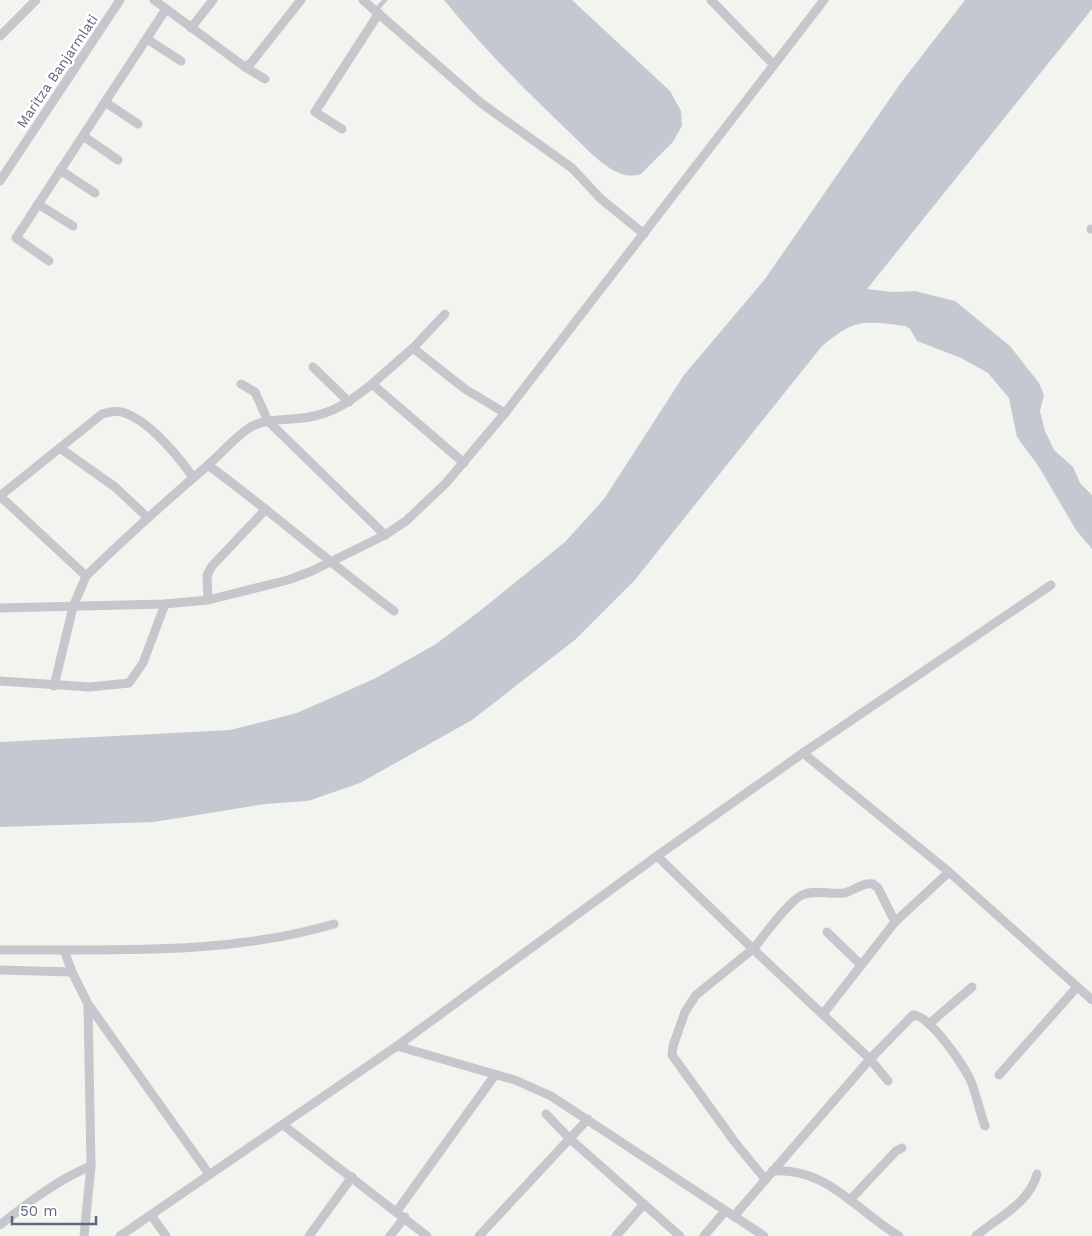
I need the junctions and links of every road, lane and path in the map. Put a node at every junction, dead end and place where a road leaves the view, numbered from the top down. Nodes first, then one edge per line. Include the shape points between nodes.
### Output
1 (36, 0) edge
2 (120, 0) edge
3 (154, 0) edge
4 (213, 0) edge
5 (301, 0) edge
6 (363, 0) edge
7 (385, 0) edge
8 (711, 0) edge
9 (821, 1) edge
10 (166, 9) junction
11 (377, 12) junction
12 (191, 28) junction
13 (0, 36) edge
14 (147, 39) junction
15 (181, 61) dead end
16 (774, 65) junction
17 (246, 67) junction
18 (265, 78) dead end
19 (105, 102) junction
20 (138, 124) dead end
21 (342, 129) dead end
22 (83, 136) junction
23 (118, 160) dead end
24 (60, 170) junction
25 (0, 181) edge
26 (95, 193) dead end
27 (38, 204) junction
28 (73, 226) dead end
29 (644, 234) junction
30 (49, 261) dead end
31 (445, 314) dead end
32 (413, 348) junction
33 (313, 366) dead end
34 (241, 384) dead end
35 (372, 384) junction
36 (349, 402) junction
37 (504, 414) junction
38 (268, 421) junction
39 (60, 448) junction
40 (464, 463) junction
41 (208, 466) junction
42 (192, 477) junction
43 (0, 496) edge
44 (266, 509) junction
45 (147, 517) junction
46 (385, 535) junction
47 (330, 563) junction
48 (86, 576) junction
49 (1051, 585) dead end
50 (208, 600) junction
51 (165, 604) junction
52 (73, 607) junction
53 (0, 608) edge
54 (394, 612) dead end
55 (0, 681) edge
56 (54, 686) junction
57 (803, 753) junction
58 (657, 856) junction
59 (949, 872) junction
60 (895, 922) junction
61 (334, 924) dead end
62 (827, 932) dead end
63 (753, 949) junction
64 (0, 950) edge
65 (64, 950) junction
66 (861, 965) junction
67 (0, 970) edge
68 (72, 972) junction
69 (972, 987) dead end
70 (1077, 987) junction
71 (1092, 1000) edge
72 (88, 1004) junction
73 (823, 1014) junction
74 (929, 1024) junction
75 (397, 1046) junction
76 (870, 1059) junction
77 (495, 1075) junction
78 (999, 1075) dead end
79 (888, 1081) dead end
80 (546, 1114) dead end
81 (588, 1119) junction
82 (282, 1125) junction
83 (984, 1126) dead end
84 (569, 1138) junction
85 (902, 1148) dead end
86 (91, 1166) junction
87 (772, 1172) junction
88 (209, 1174) junction
89 (1037, 1174) dead end
90 (352, 1177) junction
91 (765, 1179) junction
92 (850, 1200) junction
93 (644, 1204) junction
94 (725, 1210) junction
95 (397, 1211) junction
96 (151, 1215) junction
97 (734, 1216) junction
98 (405, 1218) junction
99 (0, 1225) edge
100 (84, 1236) edge
101 (120, 1236) edge
102 (166, 1236) edge
103 (309, 1236) edge
104 (390, 1236) edge
105 (427, 1236) edge
106 (479, 1236) edge
107 (616, 1236) edge
108 (680, 1236) edge
109 (704, 1236) edge
110 (764, 1236) edge
111 (898, 1236) edge
112 (976, 1236) edge

1 - 13 street
2 - 25 street, Maritza Banjarmlati
3 - 10 street
4 - 12 street
5 - 17 street
6 - 11 street
7 - 11 lane
8 - 16 street
9 - 16 street
10 - 12 street
10 - 14 street
11 - 21 street via 315,112
11 - 29 street via 481,103 572,168 601,199
12 - 17 street
14 - 15 street
14 - 19 street
16 - 29 street
17 - 18 street
19 - 20 street
19 - 22 street
22 - 23 street
22 - 24 street
24 - 26 street
24 - 27 street
27 - 28 street
27 - 30 street via 16,238
29 - 37 street
31 - 32 street
32 - 35 street
32 - 37 street via 465,389
33 - 36 street
34 - 38 street via 255,392
35 - 36 street
35 - 40 street
36 - 38 street via 315,416
37 - 40 street
38 - 41 street via 251,427 226,446
38 - 46 street
39 - 42 street via 102,414 124,412 147,425
39 - 43 street
39 - 45 street via 115,487
40 - 46 street via 428,501
41 - 42 street
41 - 44 street
42 - 45 street
43 - 48 street
44 - 47 street
44 - 50 street via 212,566 207,575
45 - 48 street
46 - 47 street
47 - 50 street via 288,580
47 - 54 street
48 - 52 street
49 - 57 street
50 - 51 street
51 - 52 street
51 - 56 street via 143,663 129,683
52 - 53 street
52 - 56 street
55 - 56 street
57 - 58 street
57 - 59 street
58 - 63 street
58 - 75 street
59 - 60 street
59 - 70 street
60 - 63 street via 873,884 848,892 802,895
60 - 66 street
61 - 65 street via 292,936 235,944 181,949
62 - 66 street
63 - 73 street
63 - 91 street via 696,995 685,1012 672,1055 734,1142
64 - 65 street
65 - 68 street
66 - 73 street
67 - 68 street
68 - 72 street
69 - 74 street
70 - 71 street
70 - 78 street
72 - 86 street
72 - 88 street
73 - 76 street
74 - 76 street via 913,1015
74 - 83 street via 952,1051 971,1083
75 - 77 street
75 - 82 street
76 - 79 street
76 - 87 street
77 - 81 street via 532,1086
77 - 95 street
80 - 84 street
81 - 84 street
81 - 94 street
82 - 88 street
82 - 90 street
84 - 93 street
84 - 106 street
85 - 92 street via 896,1150
86 - 99 street via 46,1190
86 - 100 street
87 - 91 street
87 - 92 street via 785,1170 815,1176
88 - 96 street
89 - 112 street via 1017,1206
90 - 95 street
90 - 103 street
91 - 97 street
92 - 111 street
93 - 107 street
93 - 108 street
94 - 97 street
94 - 109 street
95 - 98 street
96 - 101 street
96 - 102 street
97 - 110 street
98 - 104 street
98 - 105 street

